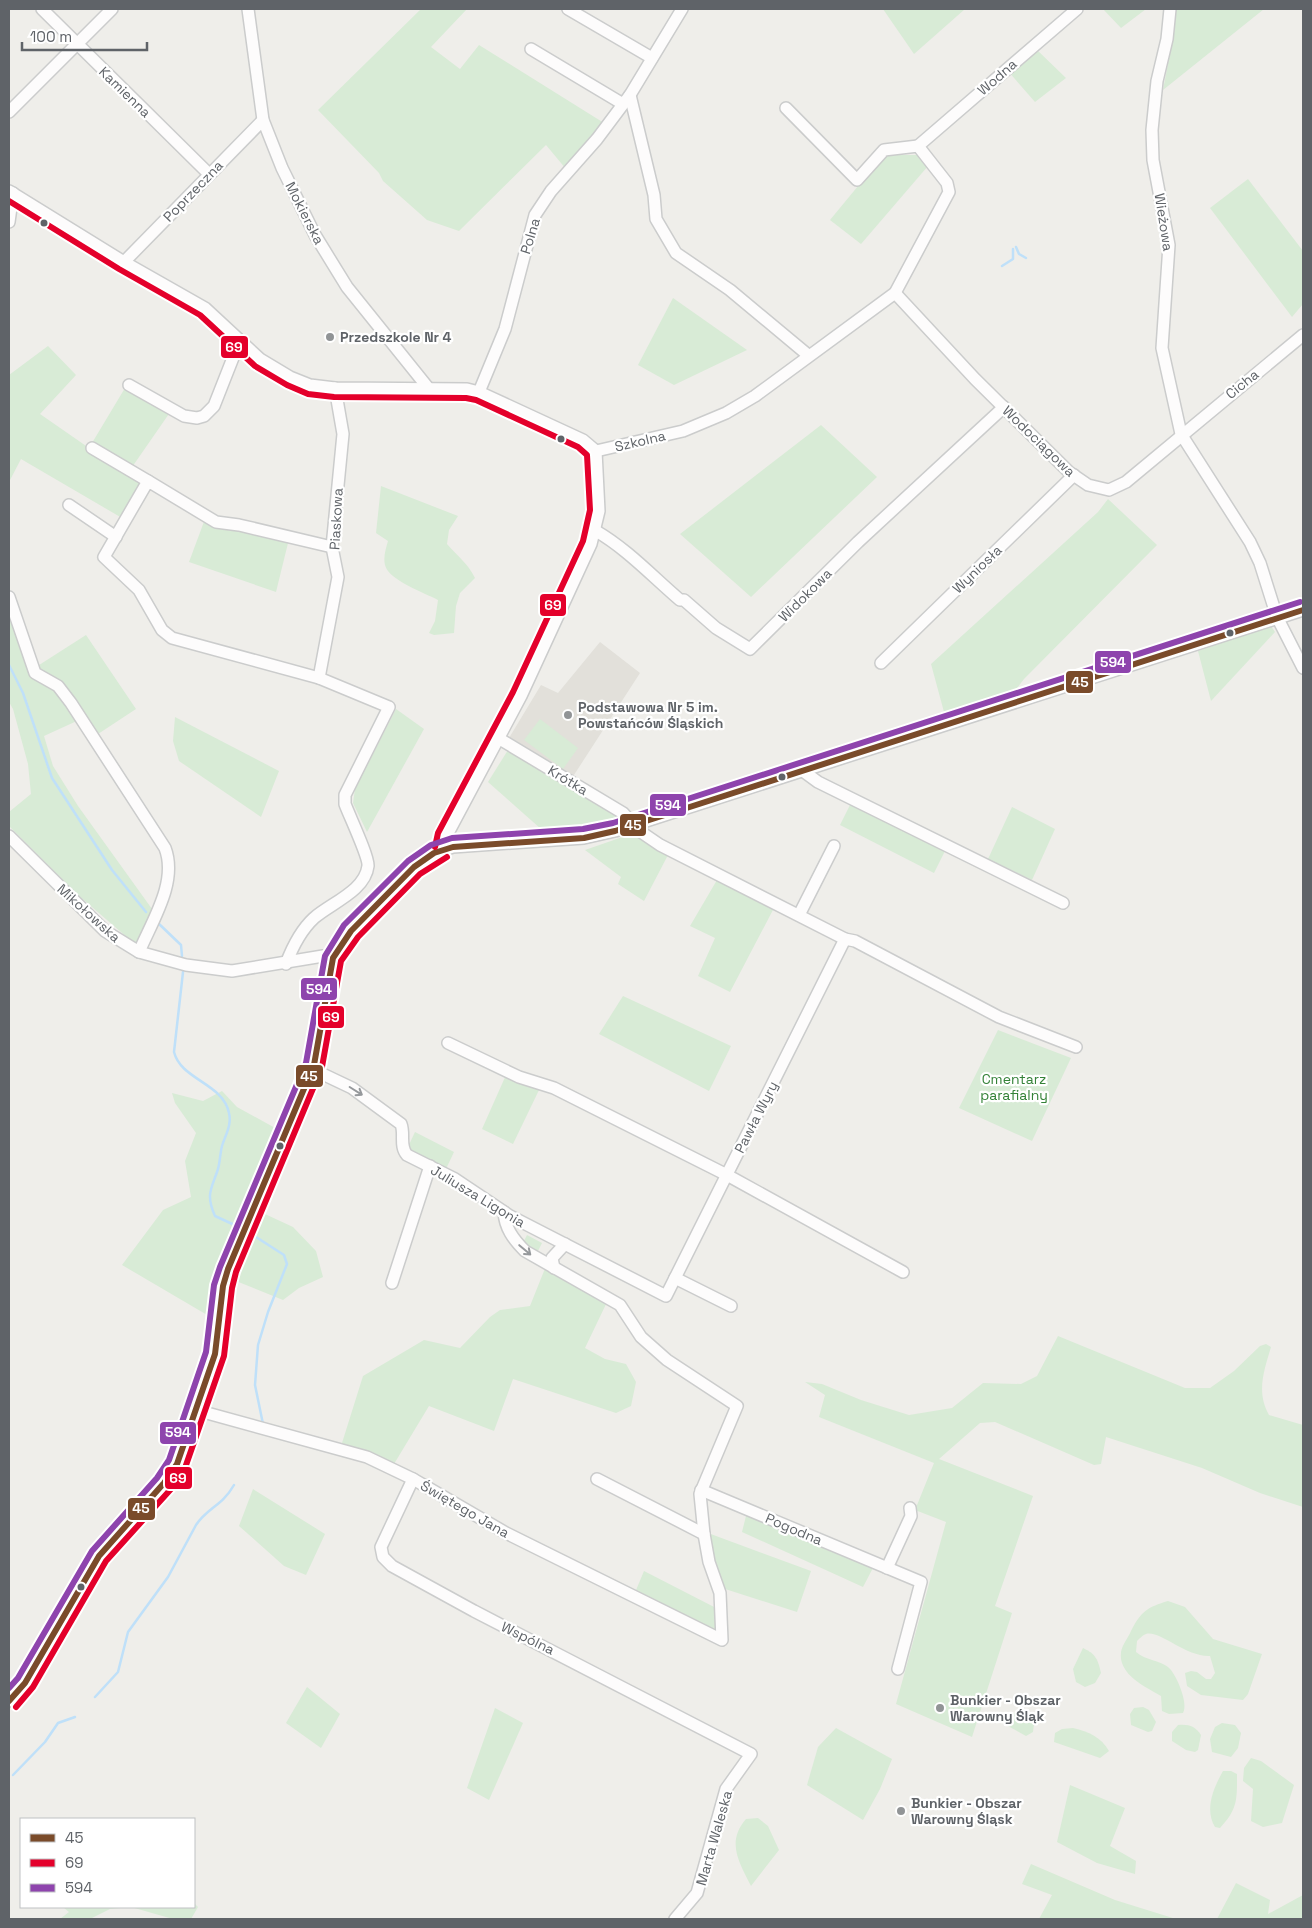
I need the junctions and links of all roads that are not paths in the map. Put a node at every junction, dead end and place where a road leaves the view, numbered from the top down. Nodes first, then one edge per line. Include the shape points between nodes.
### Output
1 (42, 9) edge
2 (112, 9) edge
3 (248, 9) edge
4 (568, 9) edge
5 (682, 9) edge
6 (1077, 9) edge
7 (1170, 9) edge
8 (76, 45) junction
9 (531, 49) dead end
10 (652, 58) junction
11 (627, 99) junction
12 (786, 108) dead end
13 (9, 112) edge
14 (263, 120) junction
15 (918, 146) junction
16 (209, 174) junction
17 (11, 192) edge
18 (9, 222) edge
19 (124, 262) junction
20 (895, 293) junction
21 (1303, 334) edge
22 (240, 340) junction
23 (808, 355) junction
24 (128, 385) dead end
25 (334, 388) junction
26 (429, 389) junction
27 (479, 392) junction
28 (1004, 407) junction
29 (1181, 434) junction
30 (92, 448) dead end
31 (596, 451) junction
32 (1074, 476) junction
33 (148, 481) junction
34 (69, 505) dead end
35 (596, 531) junction
36 (116, 537) junction
37 (332, 547) junction
38 (9, 597) edge
39 (1303, 610) edge
40 (1277, 617) junction
41 (881, 663) dead end
42 (1303, 668) edge
43 (319, 678) junction
44 (498, 738) junction
45 (803, 771) junction
46 (635, 825) junction
47 (9, 836) edge
48 (834, 846) dead end
49 (443, 849) junction
50 (1063, 904) dead end
51 (799, 915) junction
52 (845, 939) junction
53 (139, 952) junction
54 (333, 958) junction
55 (286, 964) junction
56 (448, 1043) dead end
57 (1076, 1047) dead end
58 (312, 1069) junction
59 (430, 1166) junction
60 (727, 1175) junction
61 (504, 1217) junction
62 (565, 1244) junction
63 (554, 1268) junction
64 (903, 1272) dead end
65 (675, 1278) junction
66 (392, 1282) dead end
67 (666, 1296) joint
68 (731, 1306) dead end
69 (196, 1410) junction
70 (413, 1479) junction
71 (597, 1479) dead end
72 (701, 1490) junction
73 (910, 1508) dead end
74 (704, 1534) junction
75 (887, 1568) junction
76 (898, 1669) dead end
77 (9, 1701) edge
78 (751, 1754) joint
79 (675, 1919) edge

1 - 8 street, Kamienna
2 - 8 street
3 - 14 street, Mokierska
4 - 10 street
5 - 10 street, Polna
6 - 15 street, Wodna
7 - 29 street, Wieżowa via 1157,81 1152,146 1169,245 1161,338
8 - 13 street
8 - 16 street, Kamienna
9 - 11 street
10 - 11 street, Polna
11 - 23 street via 654,195 656,219 676,253 730,290
11 - 27 street, Polna via 535,215 505,329
12 - 15 street via 857,180 884,150
14 - 16 street, Poprzeczna
14 - 26 street, Mokierska via 315,235 347,286
15 - 20 street via 946,183 949,192
16 - 19 street, Poprzeczna
17 - 18 street
17 - 19 street
19 - 22 street via 205,308
20 - 23 street, Szkolna
20 - 28 street, Wodociągowa
21 - 29 street, Cicha
22 - 24 street via 214,406 204,416 184,416
22 - 25 street via 260,359 290,377 310,385
23 - 31 street, Szkolna via 755,396 726,413 683,431
25 - 26 street
25 - 37 street, Piaskowa via 343,434
26 - 27 street
27 - 31 street via 583,440
28 - 32 street, Wodociągowa
28 - 35 street, Widokowa via 858,542 750,649 716,628 640,563
29 - 32 street, Wodociągowa via 1126,482 1109,490 1088,485
29 - 40 street via 1250,542
30 - 33 street
31 - 35 street, Szkolna via 599,511
32 - 41 street, Wyniosła
33 - 36 street
33 - 37 street via 216,522
34 - 36 street
35 - 44 street, Szkolna via 528,681
36 - 43 street via 104,557 138,590 162,630 172,638
37 - 43 street, Piaskowa via 338,576
38 - 53 street via 35,672 58,686 71,703 165,848 170,861 167,884
39 - 40 street
40 - 42 street
40 - 45 street
43 - 55 street via 389,707 345,795 345,804 368,864 365,875 359,885 313,919 294,944
44 - 46 street, Krótka via 623,813
44 - 49 street, Szkolna via 446,837
45 - 46 street
45 - 50 street via 818,782
46 - 49 street via 584,838 461,845
46 - 51 street, Krótka via 645,836 677,855
47 - 53 street, Mikołowska via 105,931
48 - 51 street
49 - 54 street via 414,867 344,939
51 - 52 street, Krótka
52 - 57 street, Krótka via 999,1017
52 - 60 street, Pawła Wyry
53 - 55 street, Mikołowska via 209,969 232,971
54 - 55 street, Mikołowska via 323,956
54 - 58 street
56 - 60 street via 519,1077 554,1088
58 -> 59 street, Juliusza Ligonia via 352,1088 401,1124 402,1149 407,1155
58 - 69 street via 223,1286 217,1343
59 - 61 street, Juliusza Ligonia via 455,1179
59 - 66 street
60 - 64 street
60 - 65 street, Pawła Wyry
61 - 62 street, Juliusza Ligonia
61 -> 63 street via 513,1239 525,1251
62 - 63 street via 552,1258
62 - 67 street, Juliusza Ligonia
63 - 72 street via 620,1305 641,1337 667,1360 737,1406
65 - 67 street, Pawła Wyry
65 - 68 street
69 - 70 street, Świętego Jana via 367,1458
69 - 77 street via 171,1474 99,1556 25,1683
70 - 74 street, Świętego Jana via 506,1533 722,1640 720,1593 709,1562
70 - 78 street, Wspólna via 381,1547 383,1557 392,1566
71 - 74 street
72 - 74 street
72 - 75 street, Pogodna
73 - 75 street via 911,1516
75 - 76 street, Pogodna via 920,1582
78 - 79 street, Marta Waleska via 726,1789 698,1893

